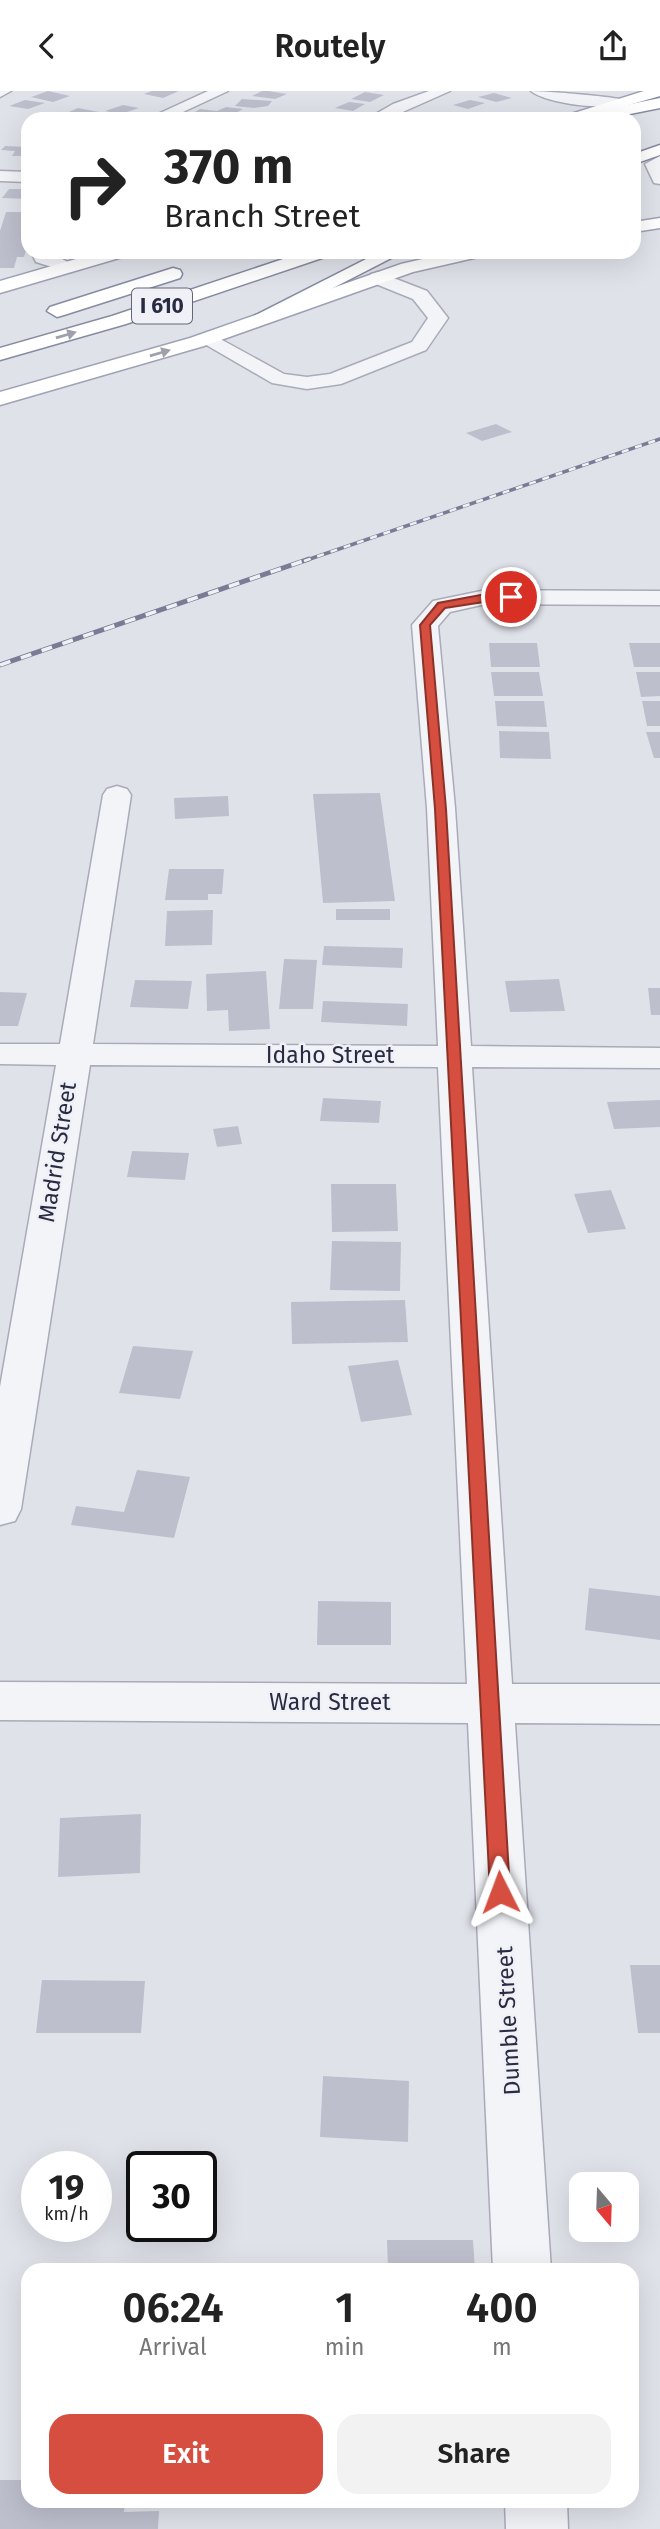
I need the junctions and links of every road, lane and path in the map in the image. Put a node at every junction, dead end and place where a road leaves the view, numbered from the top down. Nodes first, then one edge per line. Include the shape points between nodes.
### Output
1 (221, 91) edge
2 (443, 91) edge
3 (660, 91) edge
4 (545, 94) edge
5 (619, 101) junction
6 (660, 103) edge
7 (172, 112) edge
8 (388, 112) edge
9 (560, 112) edge
10 (584, 112) edge
11 (617, 112) edge
12 (660, 141) edge
13 (641, 147) edge
14 (660, 150) edge
15 (641, 157) edge
16 (660, 161) edge
17 (0, 176) edge
18 (21, 177) edge
19 (660, 179) edge
20 (641, 220) edge
21 (660, 221) edge
22 (641, 225) edge
23 (45, 259) edge
24 (96, 259) edge
25 (302, 259) edge
26 (380, 259) edge
27 (446, 259) edge
28 (68, 267) junction
29 (190, 269) dead end
30 (378, 278) junction
31 (0, 287) edge
32 (36, 317) dead end
33 (258, 319) junction
34 (206, 339) junction
35 (0, 354) edge
36 (0, 399) edge
37 (660, 598) edge
38 (117, 795) dead end
39 (0, 1054) edge
40 (72, 1055) junction
41 (455, 1055) junction
42 (660, 1058) edge
43 (0, 1509) edge
44 (0, 1700) edge
45 (489, 1703) junction
46 (660, 1704) edge
47 (522, 2263) edge
48 (536, 2508) edge
49 (537, 2529) edge

1 - 7 street
2 - 8 street
3 - 5 main road
4 - 5 street via 574,101
4 - 9 street
5 - 10 main road
6 - 11 main road
12 - 13 main road
14 - 15 main road
16 - 19 street via 653,164
17 - 18 street
20 - 21 main road
21 - 22 main road
23 - 28 street
24 - 28 main road
35 -> 25 main road, I 610
26 - 33 main road
27 - 30 main road
28 - 31 main road
29 - 32 main road, I 610
30 - 33 main road
30 - 34 street via 421,295 438,318 419,346 334,380 279,379
33 - 34 main road
36 -> 34 main road
37 - 41 street, Dumble Street via 486,597 442,606 425,625
38 - 40 street, Madrid Street
39 - 40 street, Idaho Street
40 - 41 street, Idaho Street
40 - 43 street, Madrid Street
41 - 42 street, Idaho Street
41 - 45 street, Dumble Street
44 - 45 street, Ward Street
45 - 46 street, Ward Street
45 - 47 street, Dumble Street
48 - 49 street

